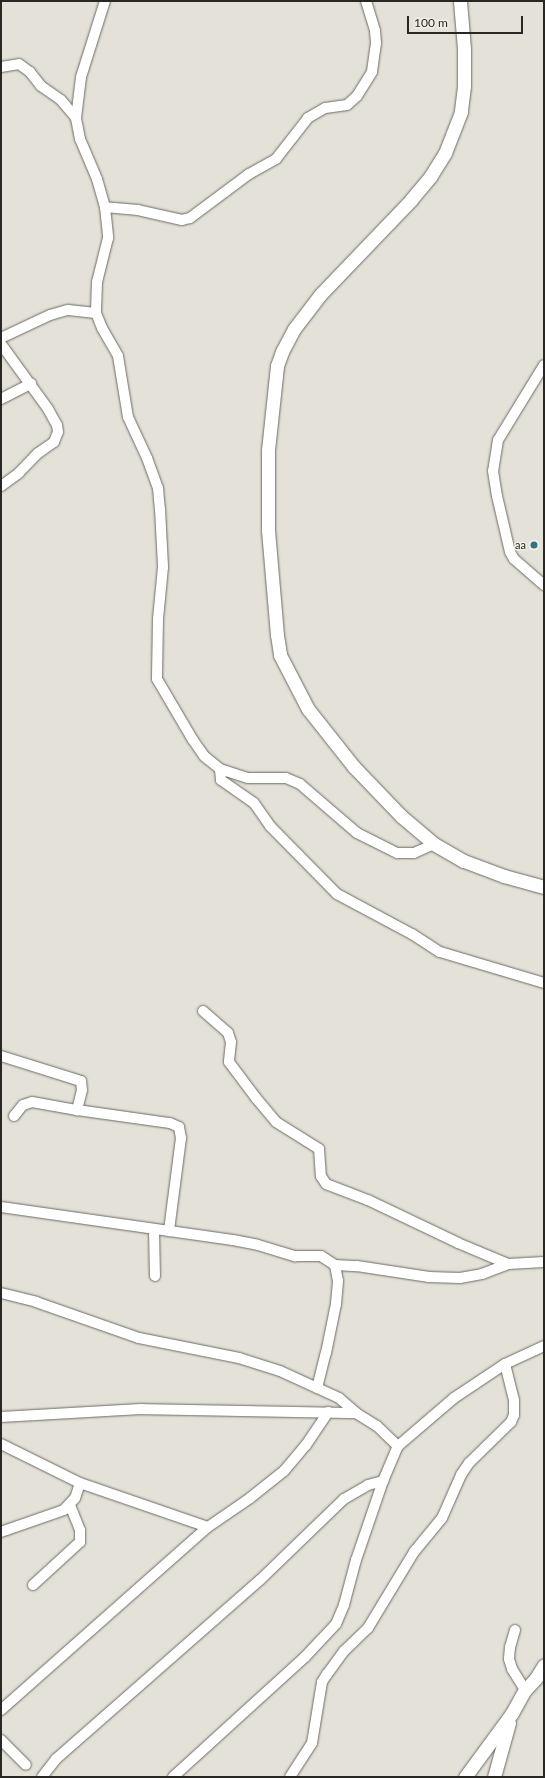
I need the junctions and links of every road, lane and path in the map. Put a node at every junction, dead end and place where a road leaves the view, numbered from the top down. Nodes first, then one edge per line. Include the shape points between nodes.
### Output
1 (105, 1) edge
2 (366, 1) edge
3 (460, 1) edge
4 (1, 66) edge
5 (76, 118) junction
6 (105, 207) junction
7 (96, 313) junction
8 (1, 338) edge
9 (1, 344) edge
10 (544, 365) edge
11 (32, 384) junction
12 (1, 399) edge
13 (1, 486) edge
14 (544, 585) edge
15 (220, 769) junction
16 (434, 844) junction
17 (544, 887) edge
18 (544, 983) edge
19 (202, 1011) dead end
20 (1, 1056) edge
21 (77, 1110) junction
22 (14, 1116) dead end
23 (1, 1207) edge
24 (154, 1230) junction
25 (169, 1231) junction
26 (544, 1262) edge
27 (508, 1264) junction
28 (335, 1265) junction
29 (155, 1276) dead end
30 (1, 1293) edge
31 (544, 1346) edge
32 (505, 1364) junction
33 (317, 1388) junction
34 (328, 1412) junction
35 (356, 1413) junction
36 (1, 1417) edge
37 (1, 1444) edge
38 (398, 1446) junction
39 (383, 1481) junction
40 (80, 1483) junction
41 (70, 1505) junction
42 (208, 1527) junction
43 (1, 1532) edge
44 (33, 1585) dead end
45 (516, 1630) dead end
46 (544, 1665) edge
47 (525, 1690) junction
48 (1, 1710) edge
49 (512, 1713) junction
50 (1, 1740) edge
51 (26, 1765) dead end
52 (42, 1777) edge
53 (173, 1777) edge
54 (290, 1777) edge
55 (465, 1777) edge
56 (494, 1777) edge

1 - 5 street via 81,77
2 - 6 street via 375,31 372,72 357,96 347,105 325,108 308,118 276,159 249,174 190,218 182,220 142,210
3 - 16 main road via 464,86 461,112 445,154 411,200 320,295 294,328 277,366 268,450 268,530 280,655 308,709 354,767 400,816
4 - 5 street via 18,64 30,72 41,86 60,100
5 - 6 street via 80,139 97,179
6 - 7 street via 108,238 97,282
7 - 8 street via 68,310 50,315
7 - 15 street via 118,356 128,417 148,458 158,488 163,567 158,619 157,680 200,750
9 - 11 street
10 - 14 street via 498,440 493,471 510,552 514,559
11 - 12 street
11 - 13 street via 55,421 57,437 19,473
15 - 16 street via 248,778 278,776 295,782 357,832 397,853 414,853
15 - 18 street via 221,780 254,803 270,826 337,894 440,952
16 - 17 main road via 482,868
19 - 27 street via 228,1033 231,1042 229,1062 276,1122 319,1149 321,1176 326,1184 368,1200
20 - 21 street via 82,1082
21 - 22 street via 32,1102 23,1105
21 - 25 street via 170,1123 179,1127 181,1138
23 - 24 street
24 - 25 street
24 - 29 street
25 - 28 street via 238,1241 296,1256 320,1256
26 - 27 street
27 - 28 street via 482,1274 460,1278
28 - 33 street via 338,1281 336,1304
30 - 33 street via 36,1302 139,1338 240,1358 280,1371
31 - 32 street
32 - 38 street via 454,1398
32 - 54 street via 514,1400 514,1415 511,1422 468,1463 442,1518 414,1552 368,1628 344,1651 324,1678 312,1743
33 - 35 street via 339,1398
34 - 35 street
34 - 36 street via 142,1410
34 - 42 street via 306,1445 284,1471
35 - 38 street via 377,1426
37 - 40 street
38 - 39 street
39 - 52 street via 368,1485 344,1499 260,1580 60,1755
39 - 53 street via 336,1624 305,1657
40 - 41 street
40 - 42 street
41 - 43 street via 55,1514
41 - 44 street via 80,1530 80,1542
42 - 48 street
45 - 47 street via 509,1659
46 - 47 main road
47 - 49 main road
49 - 55 main road
49 - 56 main road
50 - 51 street

